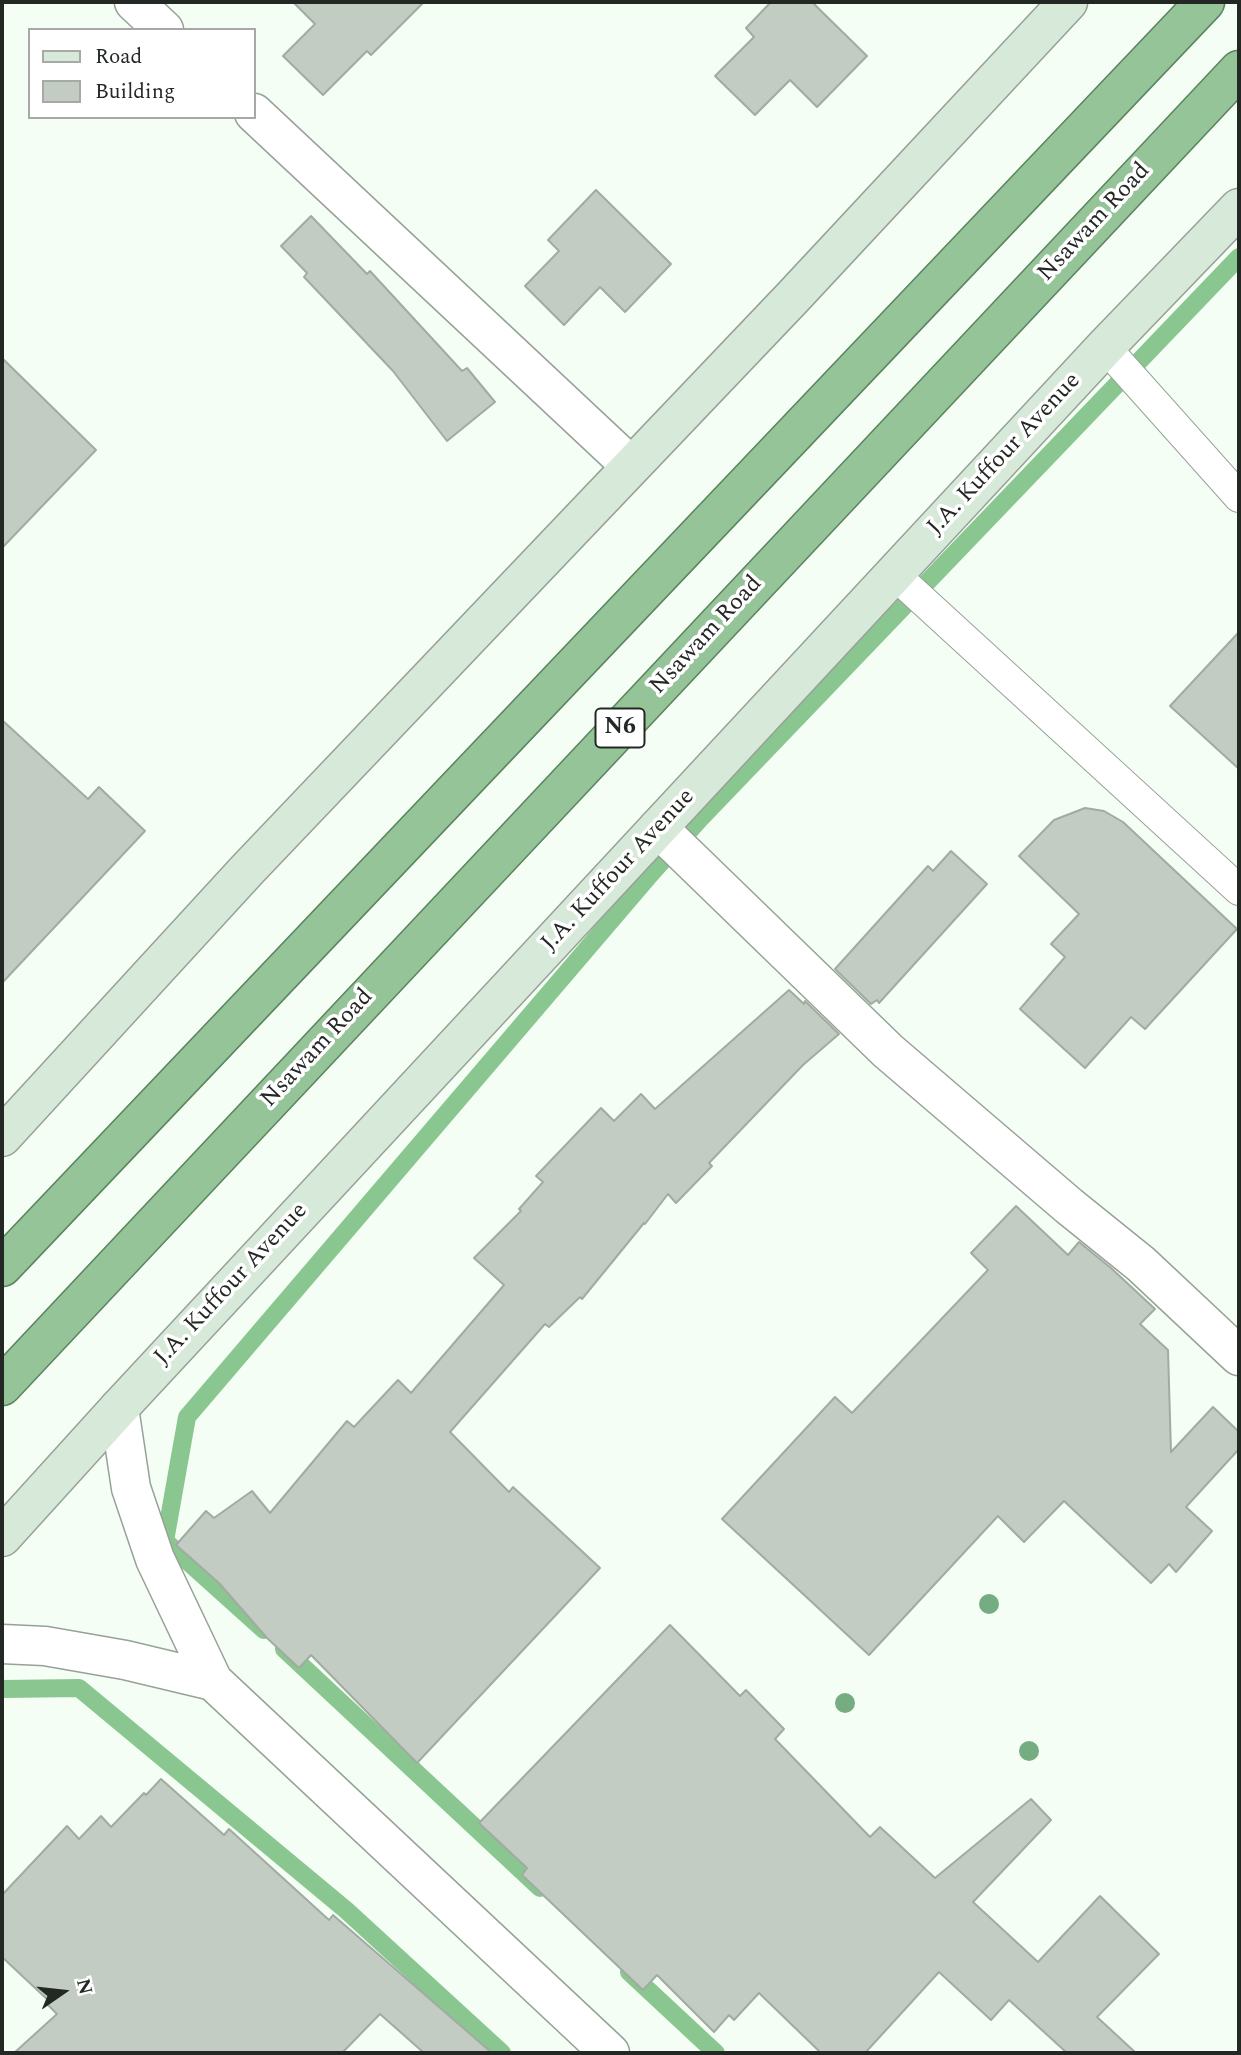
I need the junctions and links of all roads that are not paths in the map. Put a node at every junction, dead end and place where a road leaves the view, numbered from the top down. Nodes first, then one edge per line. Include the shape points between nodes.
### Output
1 (1069, 2) edge
2 (1205, 2) edge
3 (1239, 70) edge
4 (256, 115) edge
5 (1239, 208) edge
6 (1105, 347) junction
7 (631, 466) junction
8 (1239, 497) edge
9 (895, 575) junction
10 (658, 828) junction
11 (1239, 890) edge
12 (2, 1137) edge
13 (2, 1267) edge
14 (1239, 1356) edge
15 (2, 1386) edge
16 (119, 1408) junction
17 (2, 1536) edge
18 (2, 1644) edge
19 (213, 1681) junction
20 (610, 2053) edge

1 - 7 main road
2 - 13 highway
3 - 15 highway, Nsawam Road / N6
4 - 7 street
5 - 6 main road, J.A. Kuffour Avenue
6 - 8 lane
6 - 9 main road, J.A. Kuffour Avenue
7 - 12 main road via 247,870
9 - 10 main road, J.A. Kuffour Avenue
9 - 11 lane
10 - 14 street via 888,1051 1141,1264
10 - 16 main road, J.A. Kuffour Avenue
16 - 17 main road, J.A. Kuffour Avenue
16 - 19 street via 131,1488 155,1559
18 - 19 street via 45,1646 125,1660
19 - 20 street

